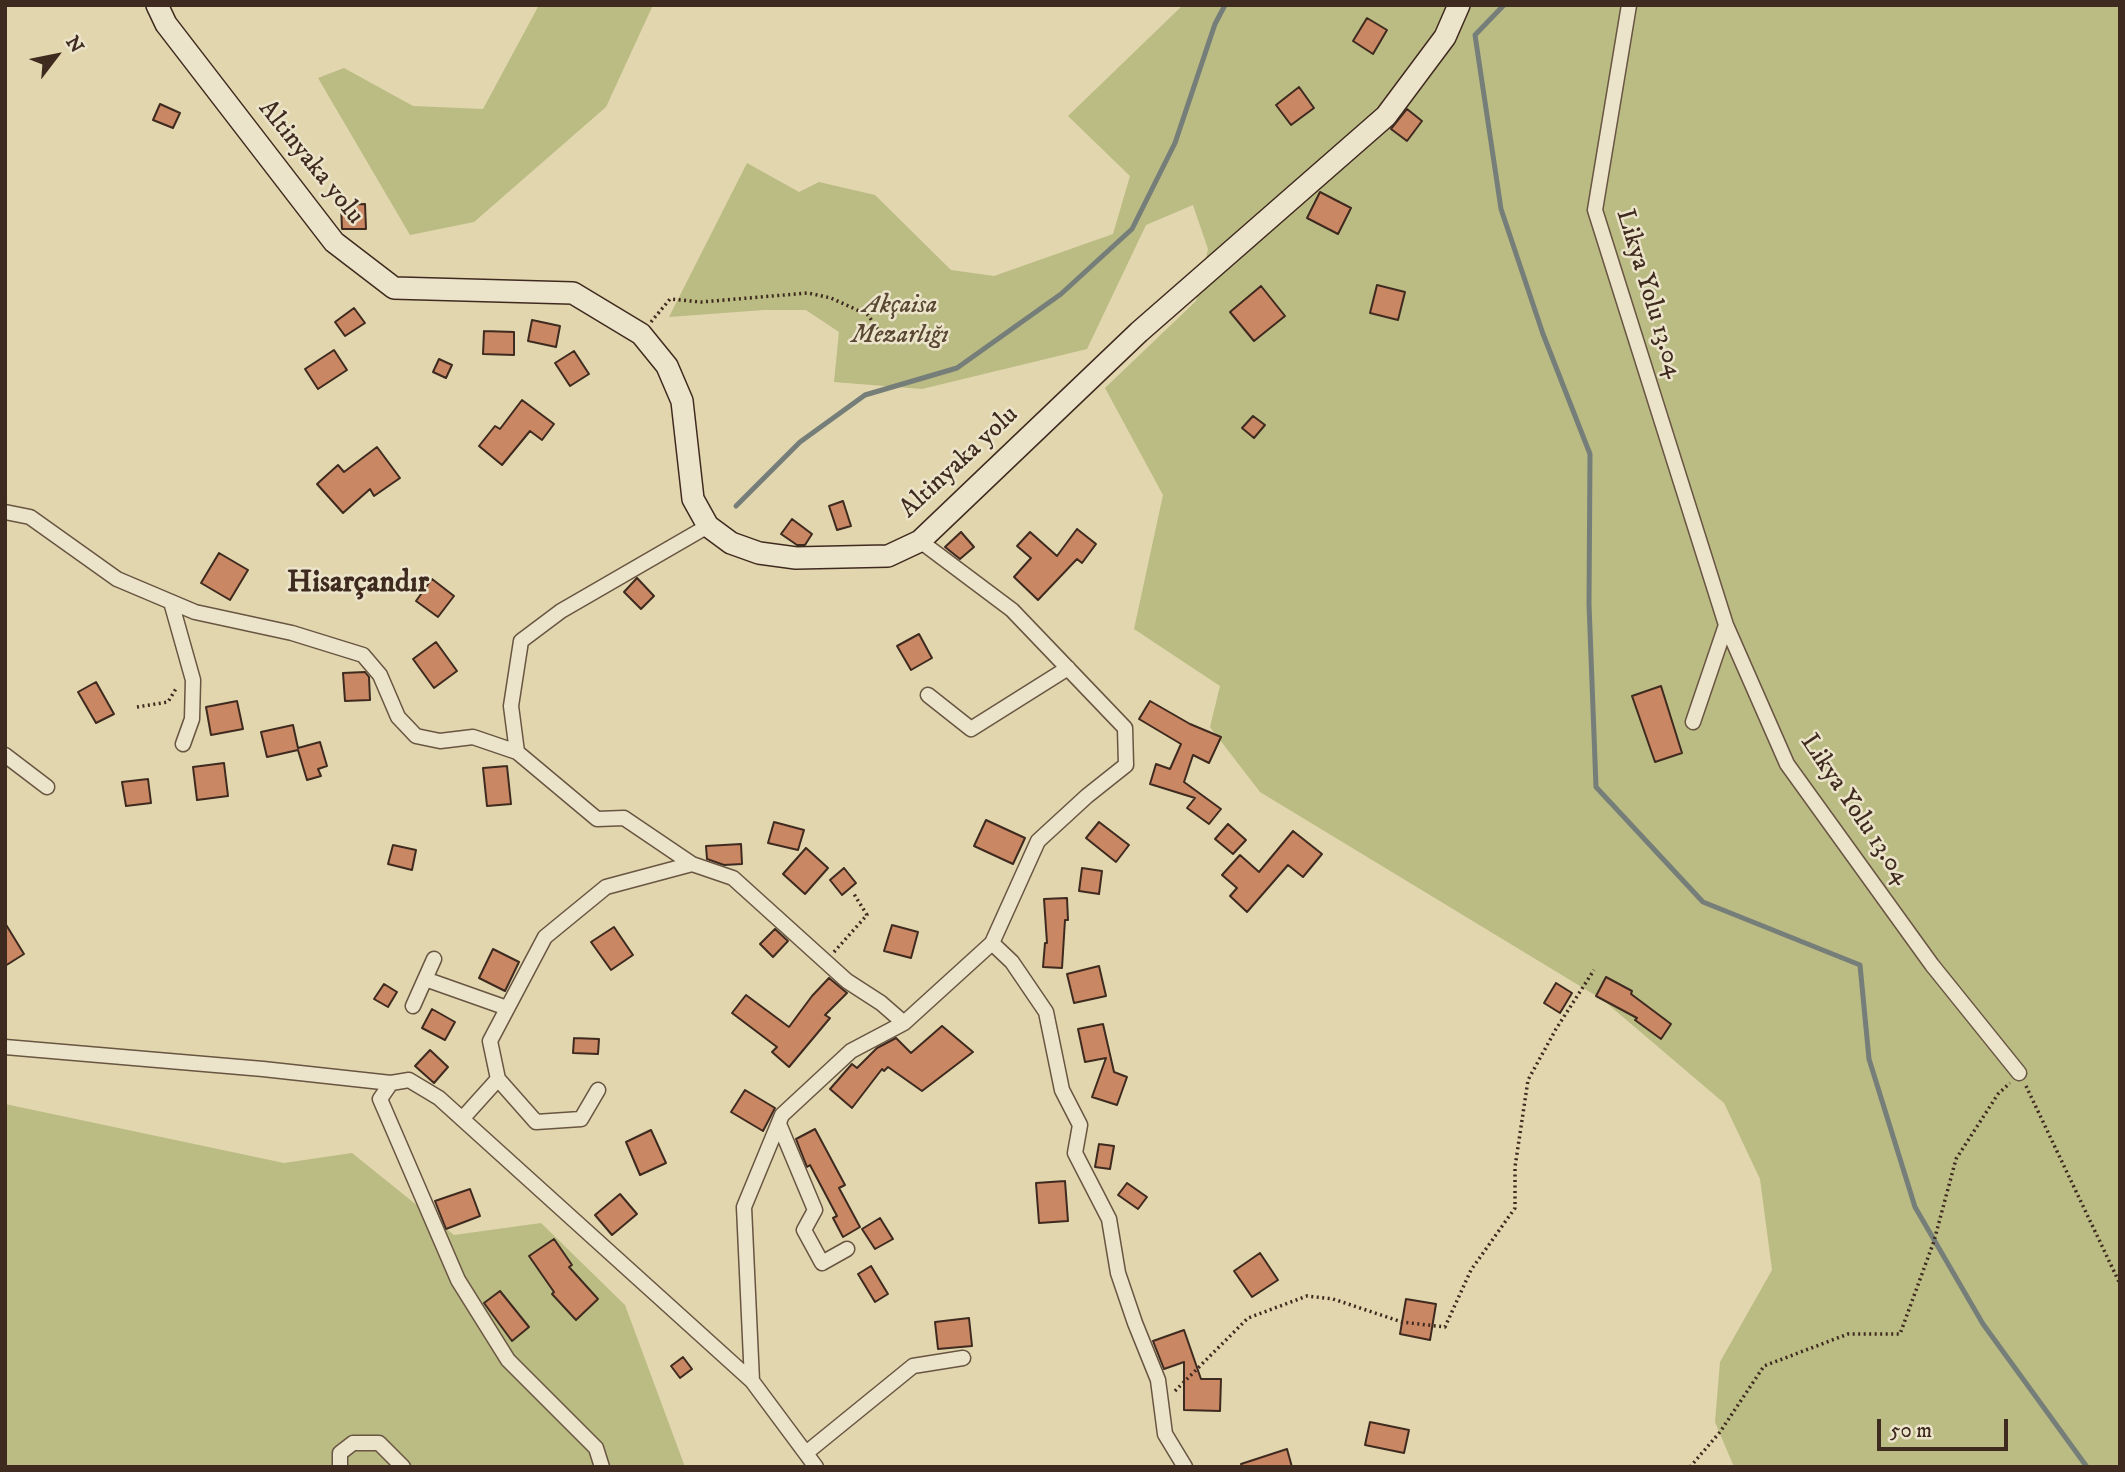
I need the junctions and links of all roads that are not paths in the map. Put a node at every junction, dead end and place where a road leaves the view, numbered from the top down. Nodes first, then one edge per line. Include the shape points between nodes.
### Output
1 (157, 5) edge
2 (1459, 5) edge
3 (1629, 5) edge
4 (6, 515) edge
5 (708, 526) junction
6 (920, 541) junction
7 (171, 602) junction
8 (1726, 625) junction
9 (1068, 668) junction
10 (928, 695) dead end
11 (1693, 722) dead end
12 (183, 744) dead end
13 (517, 752) junction
14 (5, 755) edge
15 (47, 788) dead end
16 (692, 864) junction
17 (992, 943) junction
18 (434, 959) dead end
19 (425, 979) junction
20 (413, 1006) dead end
21 (507, 1009) junction
22 (904, 1023) junction
23 (5, 1047) edge
24 (2020, 1073) road end
25 (498, 1079) junction
26 (391, 1083) junction
27 (598, 1090) dead end
28 (463, 1119) junction
29 (779, 1124) junction
30 (847, 1248) dead end
31 (963, 1358) dead end
32 (752, 1381) junction
33 (806, 1453) junction
34 (340, 1467) edge
35 (403, 1467) edge
36 (602, 1467) edge
37 (817, 1467) edge
38 (1185, 1467) edge

1 - 5 main road, Altinyaka yolu via 166,24 334,242 394,288 573,293 641,334 667,366 681,401 694,499
2 - 6 main road, Altinyaka yolu via 1445,37 1386,116 1139,332
3 - 8 street, Likya Yolu 13.04 via 1595,210
4 - 7 street via 30,517 117,579
5 - 6 main road, Altinyaka yolu via 731,543 796,558 888,556
5 - 13 street via 561,611 521,641 512,706
6 - 9 street via 1012,610
7 - 12 street via 193,680 192,719
7 - 13 street via 363,655 380,675 398,717 416,736 440,741 473,737
8 - 11 street
8 - 24 street, Likya Yolu 13.04 via 1787,764 1932,965
9 - 10 street via 971,729
9 - 17 street via 1125,728 1126,765 1038,841
13 - 16 street via 597,819 624,818
14 - 15 street
16 - 21 street via 606,887 545,937
16 - 22 street via 733,878 847,981
17 - 22 street
17 - 38 street via 1012,962 1046,1012 1062,1090 1080,1125 1075,1153 1109,1219 1118,1273 1158,1380 1166,1434
18 - 19 street
19 - 20 street
19 - 21 street
21 - 25 street via 490,1041
22 - 29 street via 851,1051 782,1115
23 - 26 street
25 - 27 street via 536,1122 581,1119
25 - 28 street
26 - 28 street via 409,1080
26 - 36 street via 380,1099 458,1280 508,1360 596,1448
28 - 32 street
29 - 30 street via 815,1210 804,1230 822,1263
29 - 32 street via 744,1207
31 - 33 street via 913,1366
32 - 33 street
33 - 37 street
34 - 35 street via 340,1452 353,1443 380,1443

